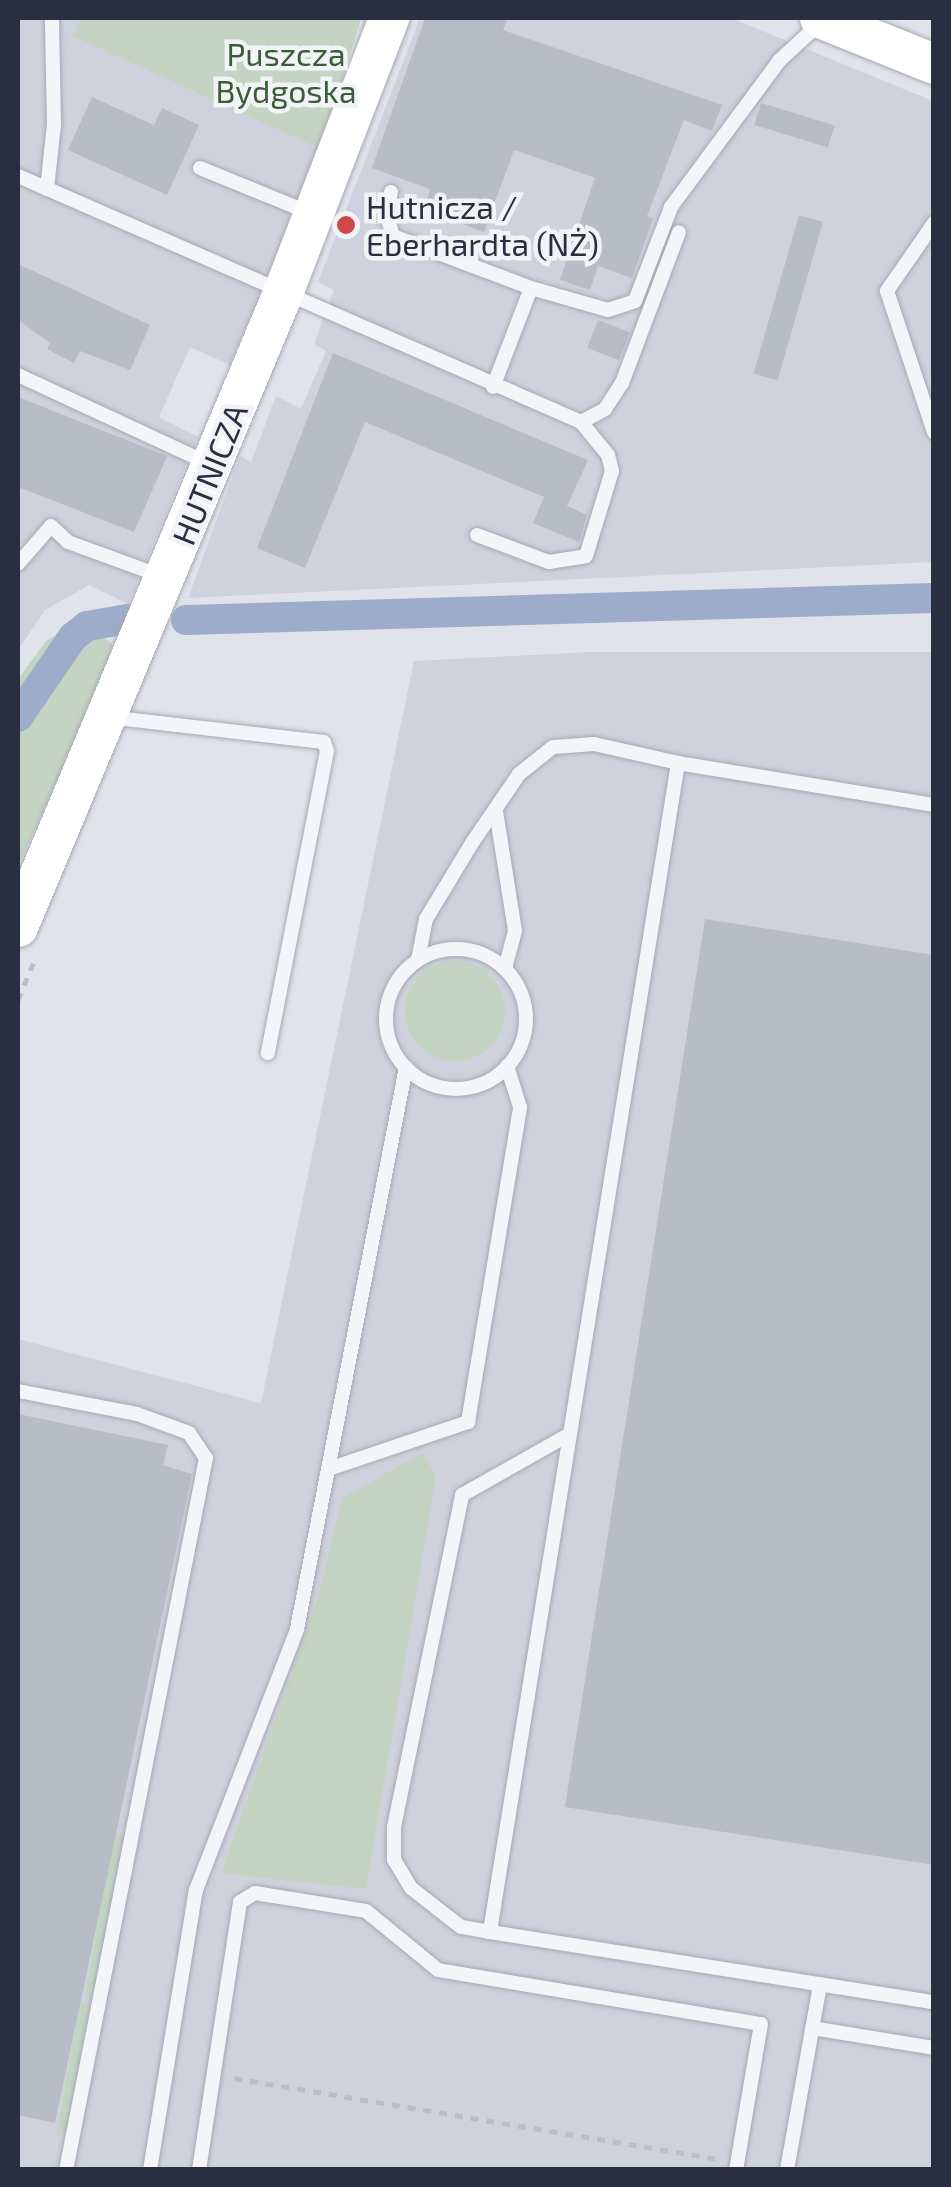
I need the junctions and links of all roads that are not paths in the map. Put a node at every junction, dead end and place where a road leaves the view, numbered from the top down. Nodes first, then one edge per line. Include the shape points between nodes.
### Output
1 (52, 18) edge
2 (389, 18) edge
3 (822, 18) edge
4 (934, 64) edge
5 (200, 168) dead end
6 (18, 176) edge
7 (48, 190) junction
8 (391, 192) dead end
9 (315, 215) junction
10 (934, 223) edge
11 (679, 232) dead end
12 (532, 288) junction
13 (282, 296) junction
14 (18, 375) edge
15 (493, 387) junction
16 (581, 422) junction
17 (934, 432) edge
18 (213, 465) junction
19 (478, 536) dead end
20 (18, 564) edge
21 (167, 578) junction
22 (107, 717) junction
23 (678, 764) junction
24 (934, 804) edge
25 (496, 811) junction
26 (18, 927) edge
27 (418, 960) junction
28 (505, 970) junction
29 (268, 1053) dead end
30 (507, 1066) junction
31 (406, 1067) junction
32 (18, 1390) edge
33 (568, 1436) junction
34 (332, 1468) junction
35 (490, 1932) junction
36 (820, 1984) junction
37 (934, 2002) edge
38 (812, 2028) junction
39 (934, 2048) edge
40 (736, 2166) edge
41 (66, 2170) edge
42 (150, 2170) edge
43 (199, 2170) edge
44 (787, 2170) edge

1 - 7 lane
2 - 9 street, HUTNICZA
3 - 4 street
3 - 12 lane via 778,61 680,193 635,300 608,310
5 - 9 lane
6 - 7 lane
7 - 13 lane
8 - 12 lane via 386,214 393,236
9 - 13 street, HUTNICZA
10 - 17 lane via 887,291
11 - 16 lane via 622,383 604,408
12 - 15 lane
13 - 15 lane
13 - 18 street, HUTNICZA
14 - 18 lane
15 - 16 lane
16 - 19 lane via 608,454 612,472 586,556 548,562
18 - 21 street, HUTNICZA
20 - 21 lane via 51,526 68,542
21 - 22 street, HUTNICZA
22 - 26 street, HUTNICZA
22 - 29 lane via 324,742 328,751
23 - 24 lane
23 - 25 lane via 594,744 553,747 519,774
23 - 33 lane
25 - 27 lane via 426,919
25 - 28 lane via 515,931
27 - 28 lane via 462,949
27 - 31 lane via 390,994 385,1016 388,1038
28 - 30 lane via 526,1011 524,1035
30 - 31 lane via 478,1086 454,1090 432,1086
30 - 34 lane via 520,1107 468,1422
31 - 34 lane via 376,1196
32 - 41 lane via 137,1414 189,1433 206,1458
33 - 35 lane
33 - 35 lane via 462,1495 394,1827 394,1860 411,1888 461,1927
34 - 42 lane via 297,1628 196,1890
35 - 36 lane
36 - 37 lane
36 - 38 lane
38 - 39 lane
38 - 44 lane
40 - 43 lane via 760,2024 438,1970 366,1911 255,1893 240,1902

